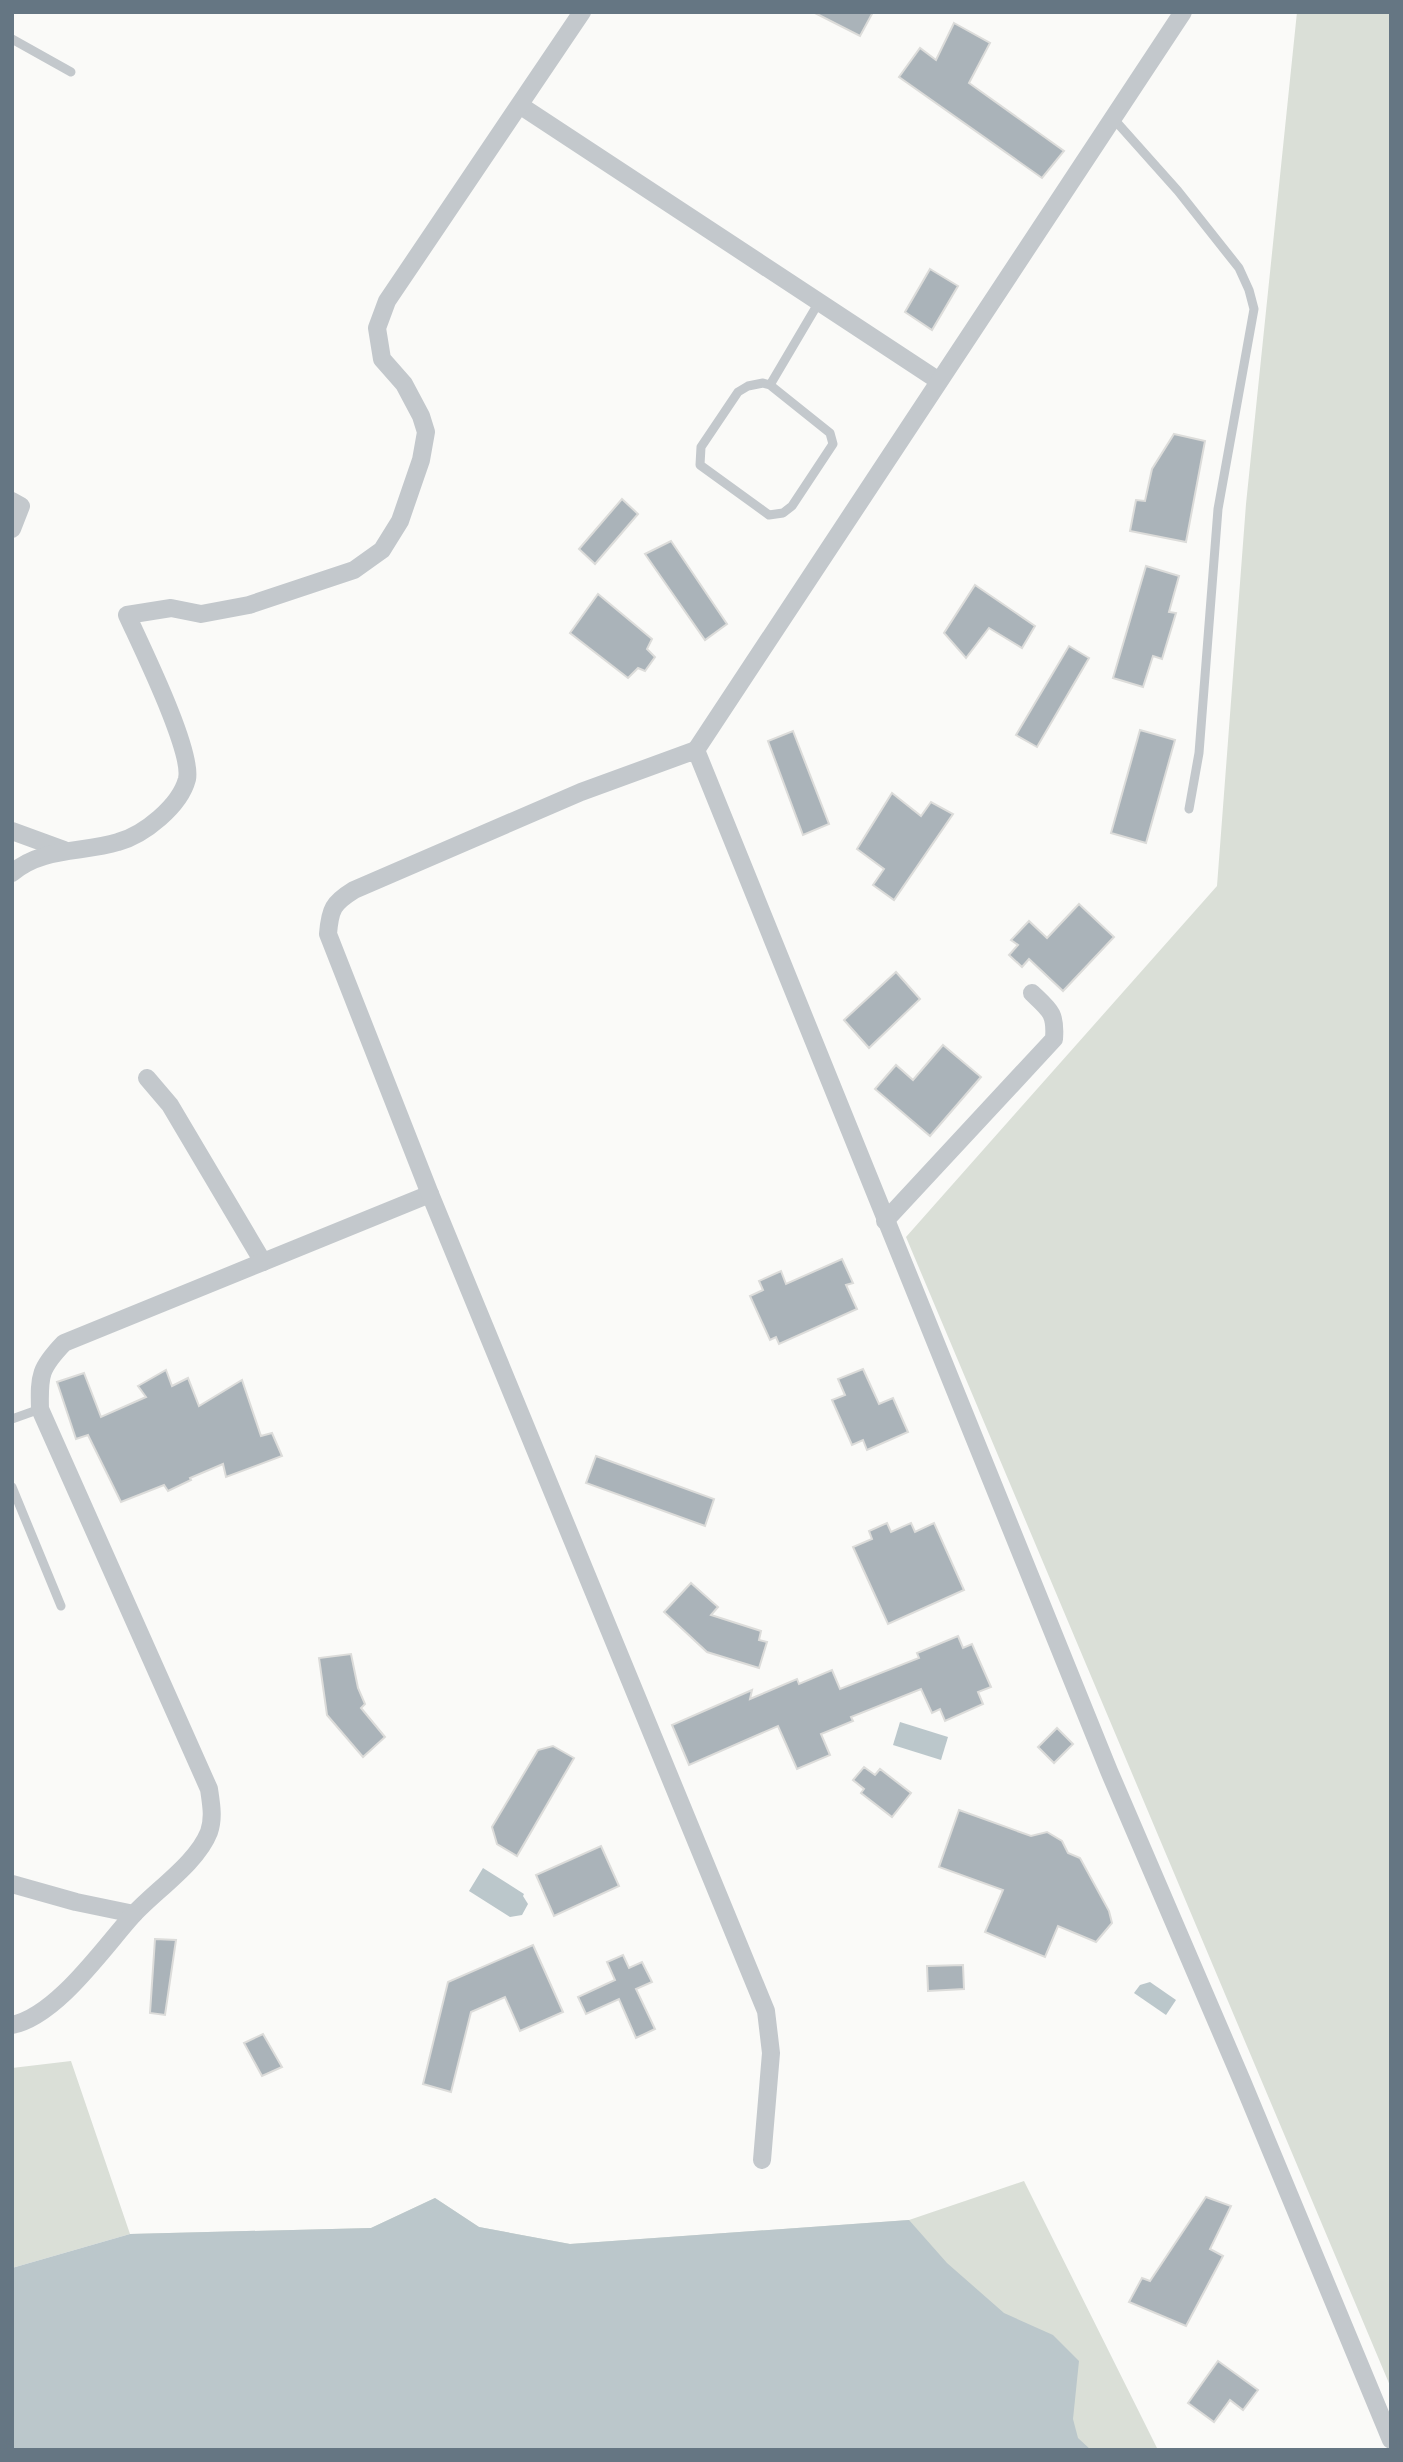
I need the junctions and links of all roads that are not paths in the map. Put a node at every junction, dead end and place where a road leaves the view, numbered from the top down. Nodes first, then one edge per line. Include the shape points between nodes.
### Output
1 (582, 12) edge
2 (1183, 12) edge
3 (12, 39) edge
4 (71, 72) dead end
5 (520, 106) junction
6 (1112, 117) junction
7 (819, 302) junction
8 (939, 381) junction
9 (770, 385) junction
10 (12, 500) edge
11 (12, 530) edge
12 (696, 750) junction
13 (1189, 809) dead end
14 (12, 831) edge
15 (64, 850) junction
16 (12, 873) edge
17 (1032, 993) dead end
18 (148, 1077) dead end
19 (430, 1194) junction
20 (885, 1222) junction
21 (263, 1262) junction
22 (40, 1409) junction
23 (12, 1419) edge
24 (12, 1488) edge
25 (61, 1606) dead end
26 (12, 1884) edge
27 (134, 1914) junction
28 (12, 2025) edge
29 (762, 2160) dead end
30 (1391, 2440) edge

1 - 5 street
2 - 6 street
3 - 4 lane
5 - 7 street
5 - 15 street via 394,290 377,328 382,359 404,384 426,432 400,521 382,550 355,570 249,605 201,614 171,608 127,615 185,750 187,779 176,801 148,827 119,842
6 - 8 street
6 - 13 lane via 1238,268 1254,309 1218,509 1199,752
7 - 8 street
7 - 9 lane
8 - 12 street
9 - 9 lane via 748,386 738,392 701,447 700,465 769,515 792,506 833,444 830,433
10 - 11 street via 21,506
12 - 19 street via 581,792 337,901 328,934
12 - 20 street
14 - 15 street
15 - 16 street
17 - 20 street via 1052,1012 1054,1039
18 - 21 street via 170,1105
19 - 21 street
19 - 29 street via 766,2011 771,2053
20 - 30 street via 1109,1771
21 - 22 street via 64,1343 39,1378
22 - 23 lane
22 - 27 street via 209,1789 209,1831 198,1851
24 - 25 lane
26 - 27 street
27 - 28 street via 85,1973 52,2003

